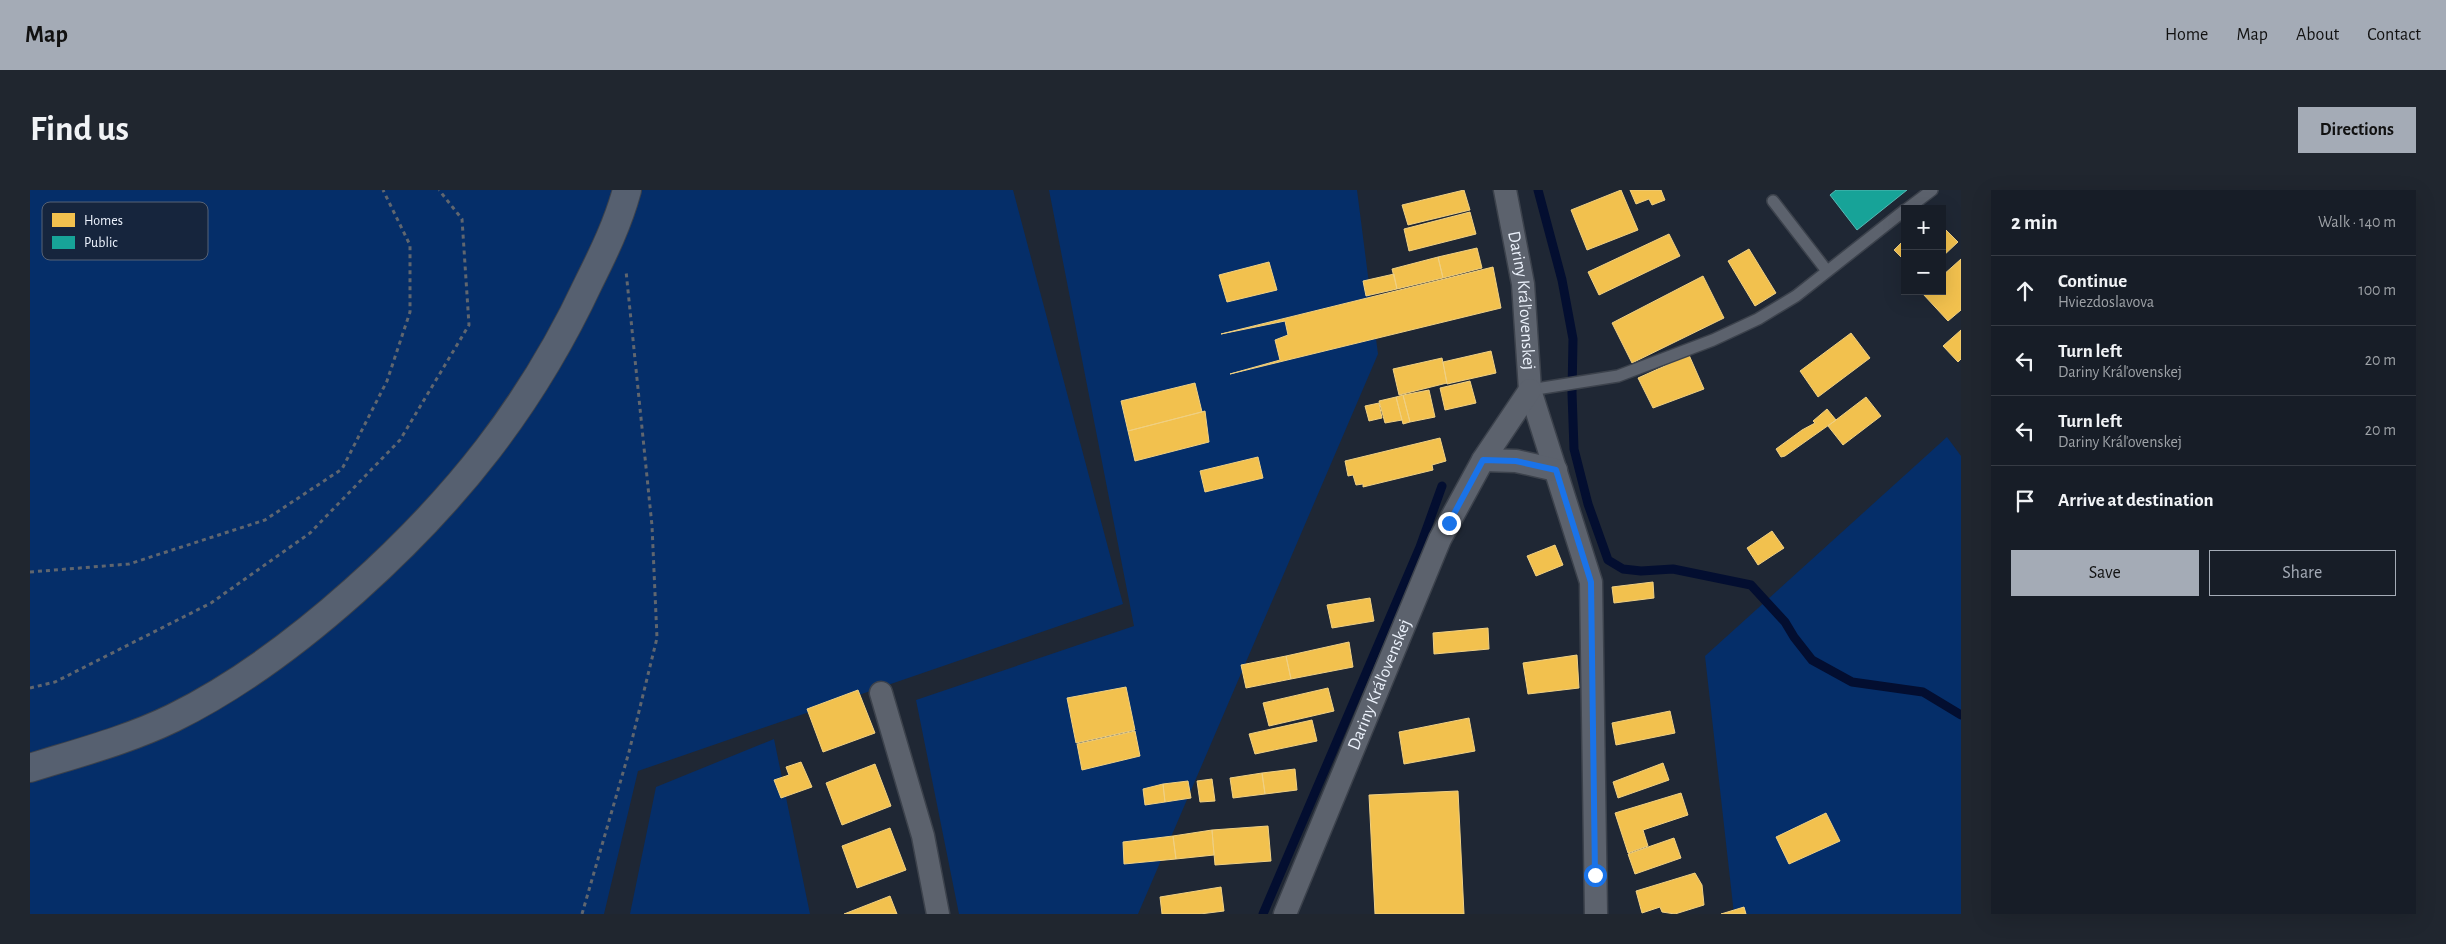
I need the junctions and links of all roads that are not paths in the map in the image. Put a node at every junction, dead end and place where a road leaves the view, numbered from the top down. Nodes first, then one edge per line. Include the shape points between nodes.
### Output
1 (627, 190) edge
2 (1505, 190) edge
3 (1932, 190) edge
4 (1773, 201) dead end
5 (1912, 205) edge
6 (1901, 214) edge
7 (1827, 272) junction
8 (1530, 390) junction
9 (1483, 460) junction
10 (1556, 470) junction
11 (882, 693) dead end
12 (30, 768) edge
13 (938, 914) edge
14 (1285, 914) edge
15 (1596, 914) edge

1 - 12 main road via 608,243 545,369 480,462 410,541 304,635 215,695 133,735
2 - 8 street, Dariny Kráľovenskej via 1523,284
3 - 5 lane
4 - 7 lane
6 - 7 lane
7 - 8 lane via 1758,319 1643,368 1618,376
8 - 9 street, Dariny Kráľovenskej
8 - 10 street
9 - 10 street via 1516,461
9 - 14 street, Dariny Kráľovenskej via 1440,539
10 - 15 street via 1591,582
11 - 13 street via 923,836

